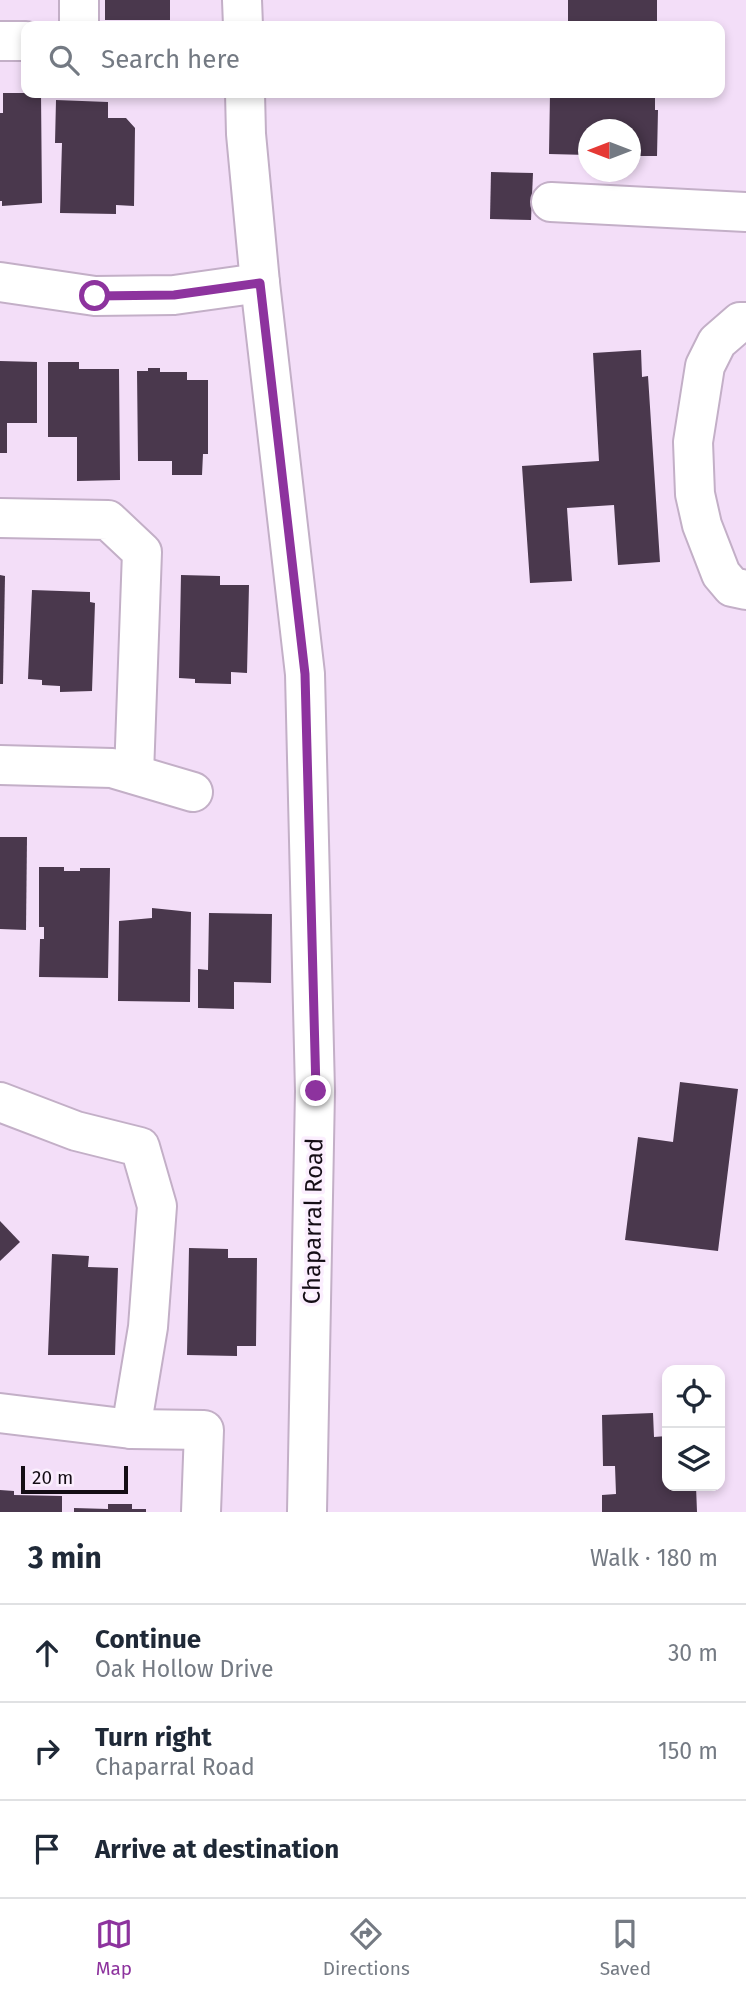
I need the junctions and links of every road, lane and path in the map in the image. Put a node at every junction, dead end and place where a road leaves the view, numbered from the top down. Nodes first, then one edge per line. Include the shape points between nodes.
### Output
1 (79, 0) edge
2 (242, 0) edge
3 (79, 21) edge
4 (243, 21) edge
5 (0, 41) edge
6 (21, 41) edge
7 (245, 98) edge
8 (551, 202) dead end
9 (746, 212) edge
10 (0, 282) edge
11 (260, 283) junction
12 (746, 323) edge
13 (0, 518) edge
14 (746, 590) edge
15 (0, 765) edge
16 (134, 774) junction
17 (193, 792) dead end
18 (0, 1102) edge
19 (0, 1413) edge
20 (131, 1429) junction
21 (201, 1512) edge
22 (307, 1512) edge

1 - 3 main road
2 - 4 main road
5 - 6 main road
7 - 11 main road, Chaparral Road
8 - 9 main road
10 - 11 main road via 95,296 174,295
11 - 22 main road, Chaparral Road via 305,674 316,1091
12 - 14 main road via 740,322 717,342 705,366 693,442 695,494 702,525 721,574 732,587
13 - 16 main road via 108,520 142,552
15 - 16 main road via 112,768
16 - 17 main road
18 - 20 main road via 76,1131 140,1147 157,1206 148,1327
19 - 20 main road
20 - 21 main road via 204,1430

